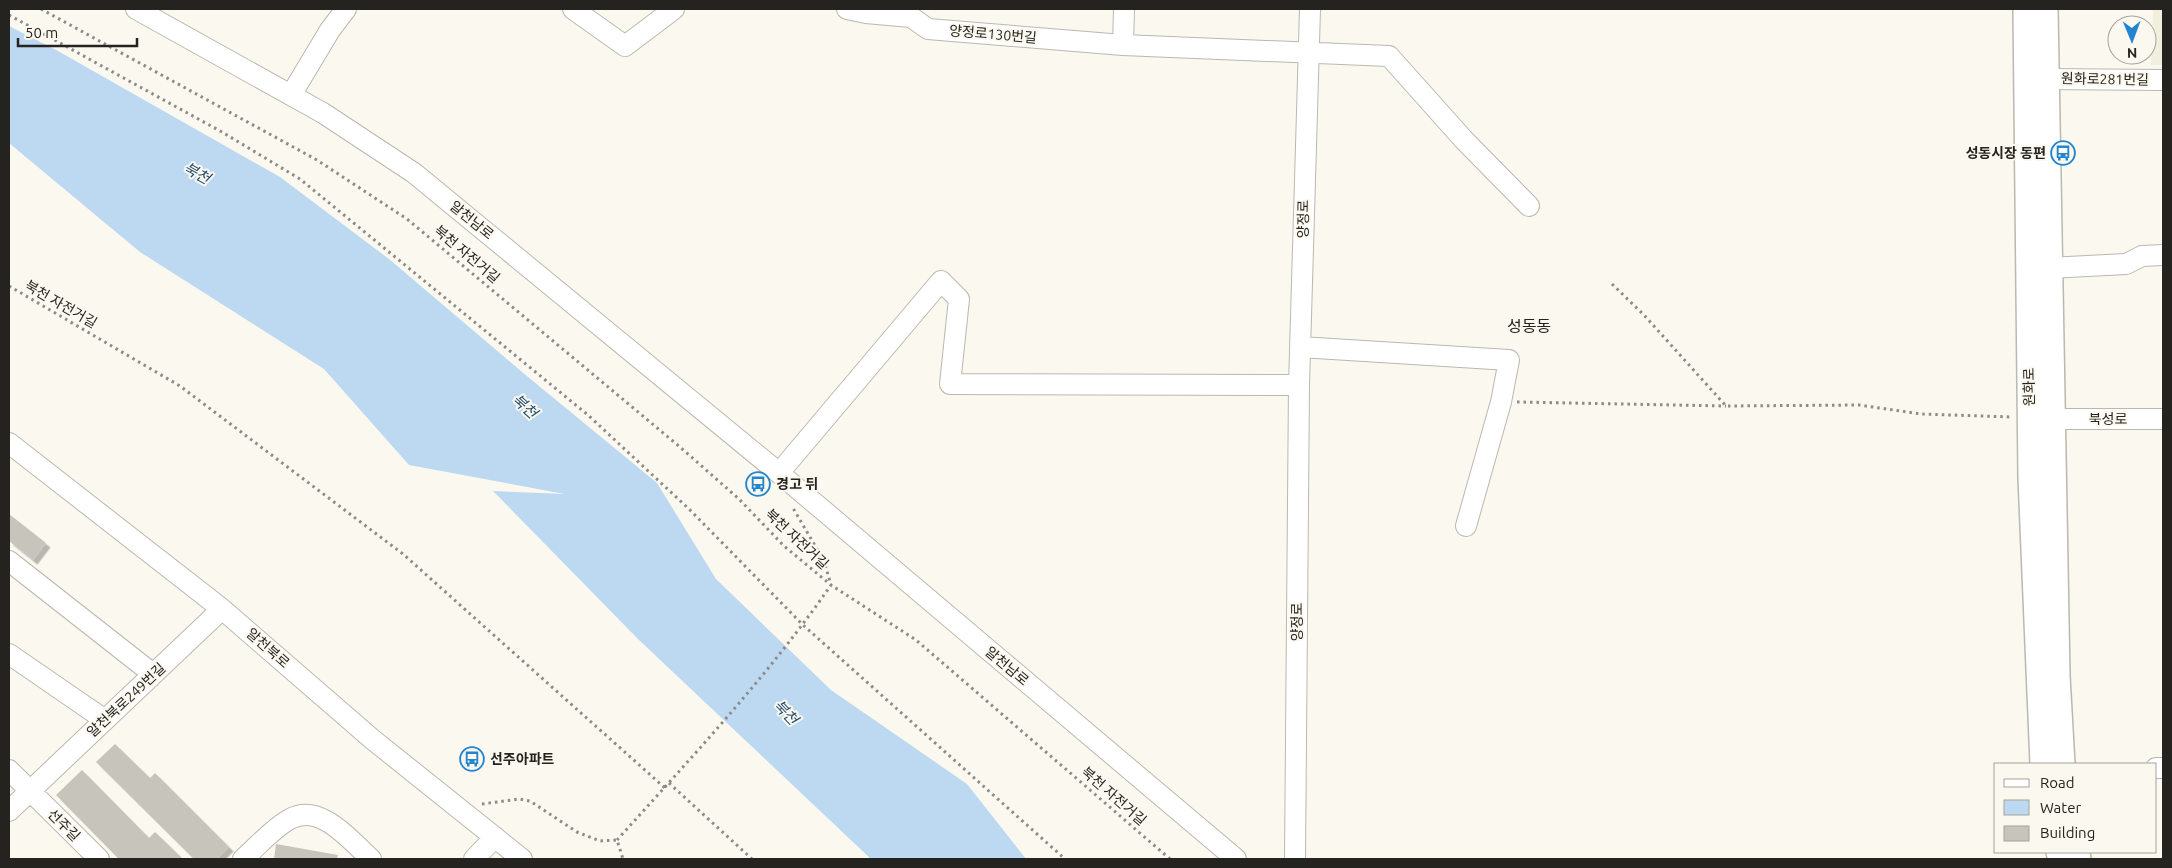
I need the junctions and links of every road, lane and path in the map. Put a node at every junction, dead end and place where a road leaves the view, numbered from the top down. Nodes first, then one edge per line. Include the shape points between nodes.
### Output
1 (41, 9) edge
2 (136, 9) edge
3 (346, 9) edge
4 (573, 9) edge
5 (674, 9) edge
6 (1124, 9) edge
7 (1310, 9) edge
8 (2026, 9) edge
9 (2045, 9) edge
10 (860, 10) edge
11 (9, 15) edge
12 (1123, 45) junction
13 (1309, 52) junction
14 (2046, 79) junction
15 (2163, 80) edge
16 (290, 95) junction
17 (1529, 206) dead end
18 (2163, 255) edge
19 (2049, 268) junction
20 (1612, 284) dead end
21 (9, 286) edge
22 (1300, 347) junction
23 (1299, 385) junction
24 (1501, 402) junction
25 (1726, 406) junction
26 (2042, 418) junction
27 (2163, 419) edge
28 (9, 443) edge
29 (779, 473) junction
30 (792, 506) dead end
31 (1466, 526) dead end
32 (9, 561) edge
33 (831, 584) junction
34 (222, 609) junction
35 (803, 625) junction
36 (9, 654) edge
37 (153, 674) junction
38 (105, 720) junction
39 (2043, 763) edge
40 (2062, 763) edge
41 (9, 770) edge
42 (669, 783) junction
43 (665, 788) junction
44 (30, 790) junction
45 (460, 807) junction
46 (9, 811) edge
47 (495, 837) junction
48 (617, 840) junction
49 (98, 859) edge
50 (243, 859) edge
51 (371, 859) edge
52 (474, 859) edge
53 (522, 859) edge
54 (623, 859) edge
55 (752, 859) edge
56 (1065, 859) edge
57 (1170, 859) edge
58 (1236, 859) edge
59 (1295, 859) edge

1 - 33 path, 북천 자전거길 via 317,160 407,219 680,447 739,499 784,546
2 - 16 street, 알천남로
3 - 16 street
4 - 5 street via 625,46
6 - 12 street
7 - 13 street, 양정로
8 - 26 main road, 원화로
9 - 14 main road, 원화로
10 - 12 street, 양정로130번길 via 911,17 928,29
11 - 35 path via 222,132 300,179 588,415 688,509
12 - 13 street, 양정로130번길
13 - 17 street via 1389,56
13 - 22 street, 양정로
14 - 15 street, 원화로281번길
14 - 19 main road, 원화로
16 - 29 street, 알천남로 via 414,173
18 - 19 street via 2142,256 2126,264
19 - 26 main road, 원화로
20 - 25 path
21 - 43 path, 북천 자전거길 via 180,386 403,554
22 - 23 street, 양정로
22 - 24 street via 1509,360
23 - 29 street via 950,384 959,299 941,281
23 - 59 street, 양정로
24 - 25 path
24 - 31 street
25 - 26 path via 1859,405 1922,414
26 - 27 street, 북성로
26 - 39 main road, 원화로
26 - 40 main road, 원화로
28 - 34 street, 알천북로
29 - 58 street, 알천남로
30 - 33 path, 북천 자전거길 via 824,561
32 - 37 street
33 - 35 path, 북천 자전거길
33 - 57 path, 북천 자전거길 via 916,640
34 - 37 street, 알천북로249번길
34 - 45 street, 알천북로 via 372,739
35 - 42 path, 북천 자전거길
35 - 56 path
36 - 38 street
37 - 38 street, 알천북로249번길
38 - 44 street, 알천북로249번길
41 - 44 street
42 - 43 path, 북천 자전거길
42 - 55 path
43 - 48 path, 북천 자전거길
44 - 46 street, 알천북로249번길
44 - 49 street, 선주길
45 - 47 street, 알천북로
45 - 48 path via 519,799 530,801 577,832 600,841
47 - 52 street
47 - 53 street, 알천북로
48 - 54 path
50 - 51 street via 290,819 303,813 314,814 329,822

